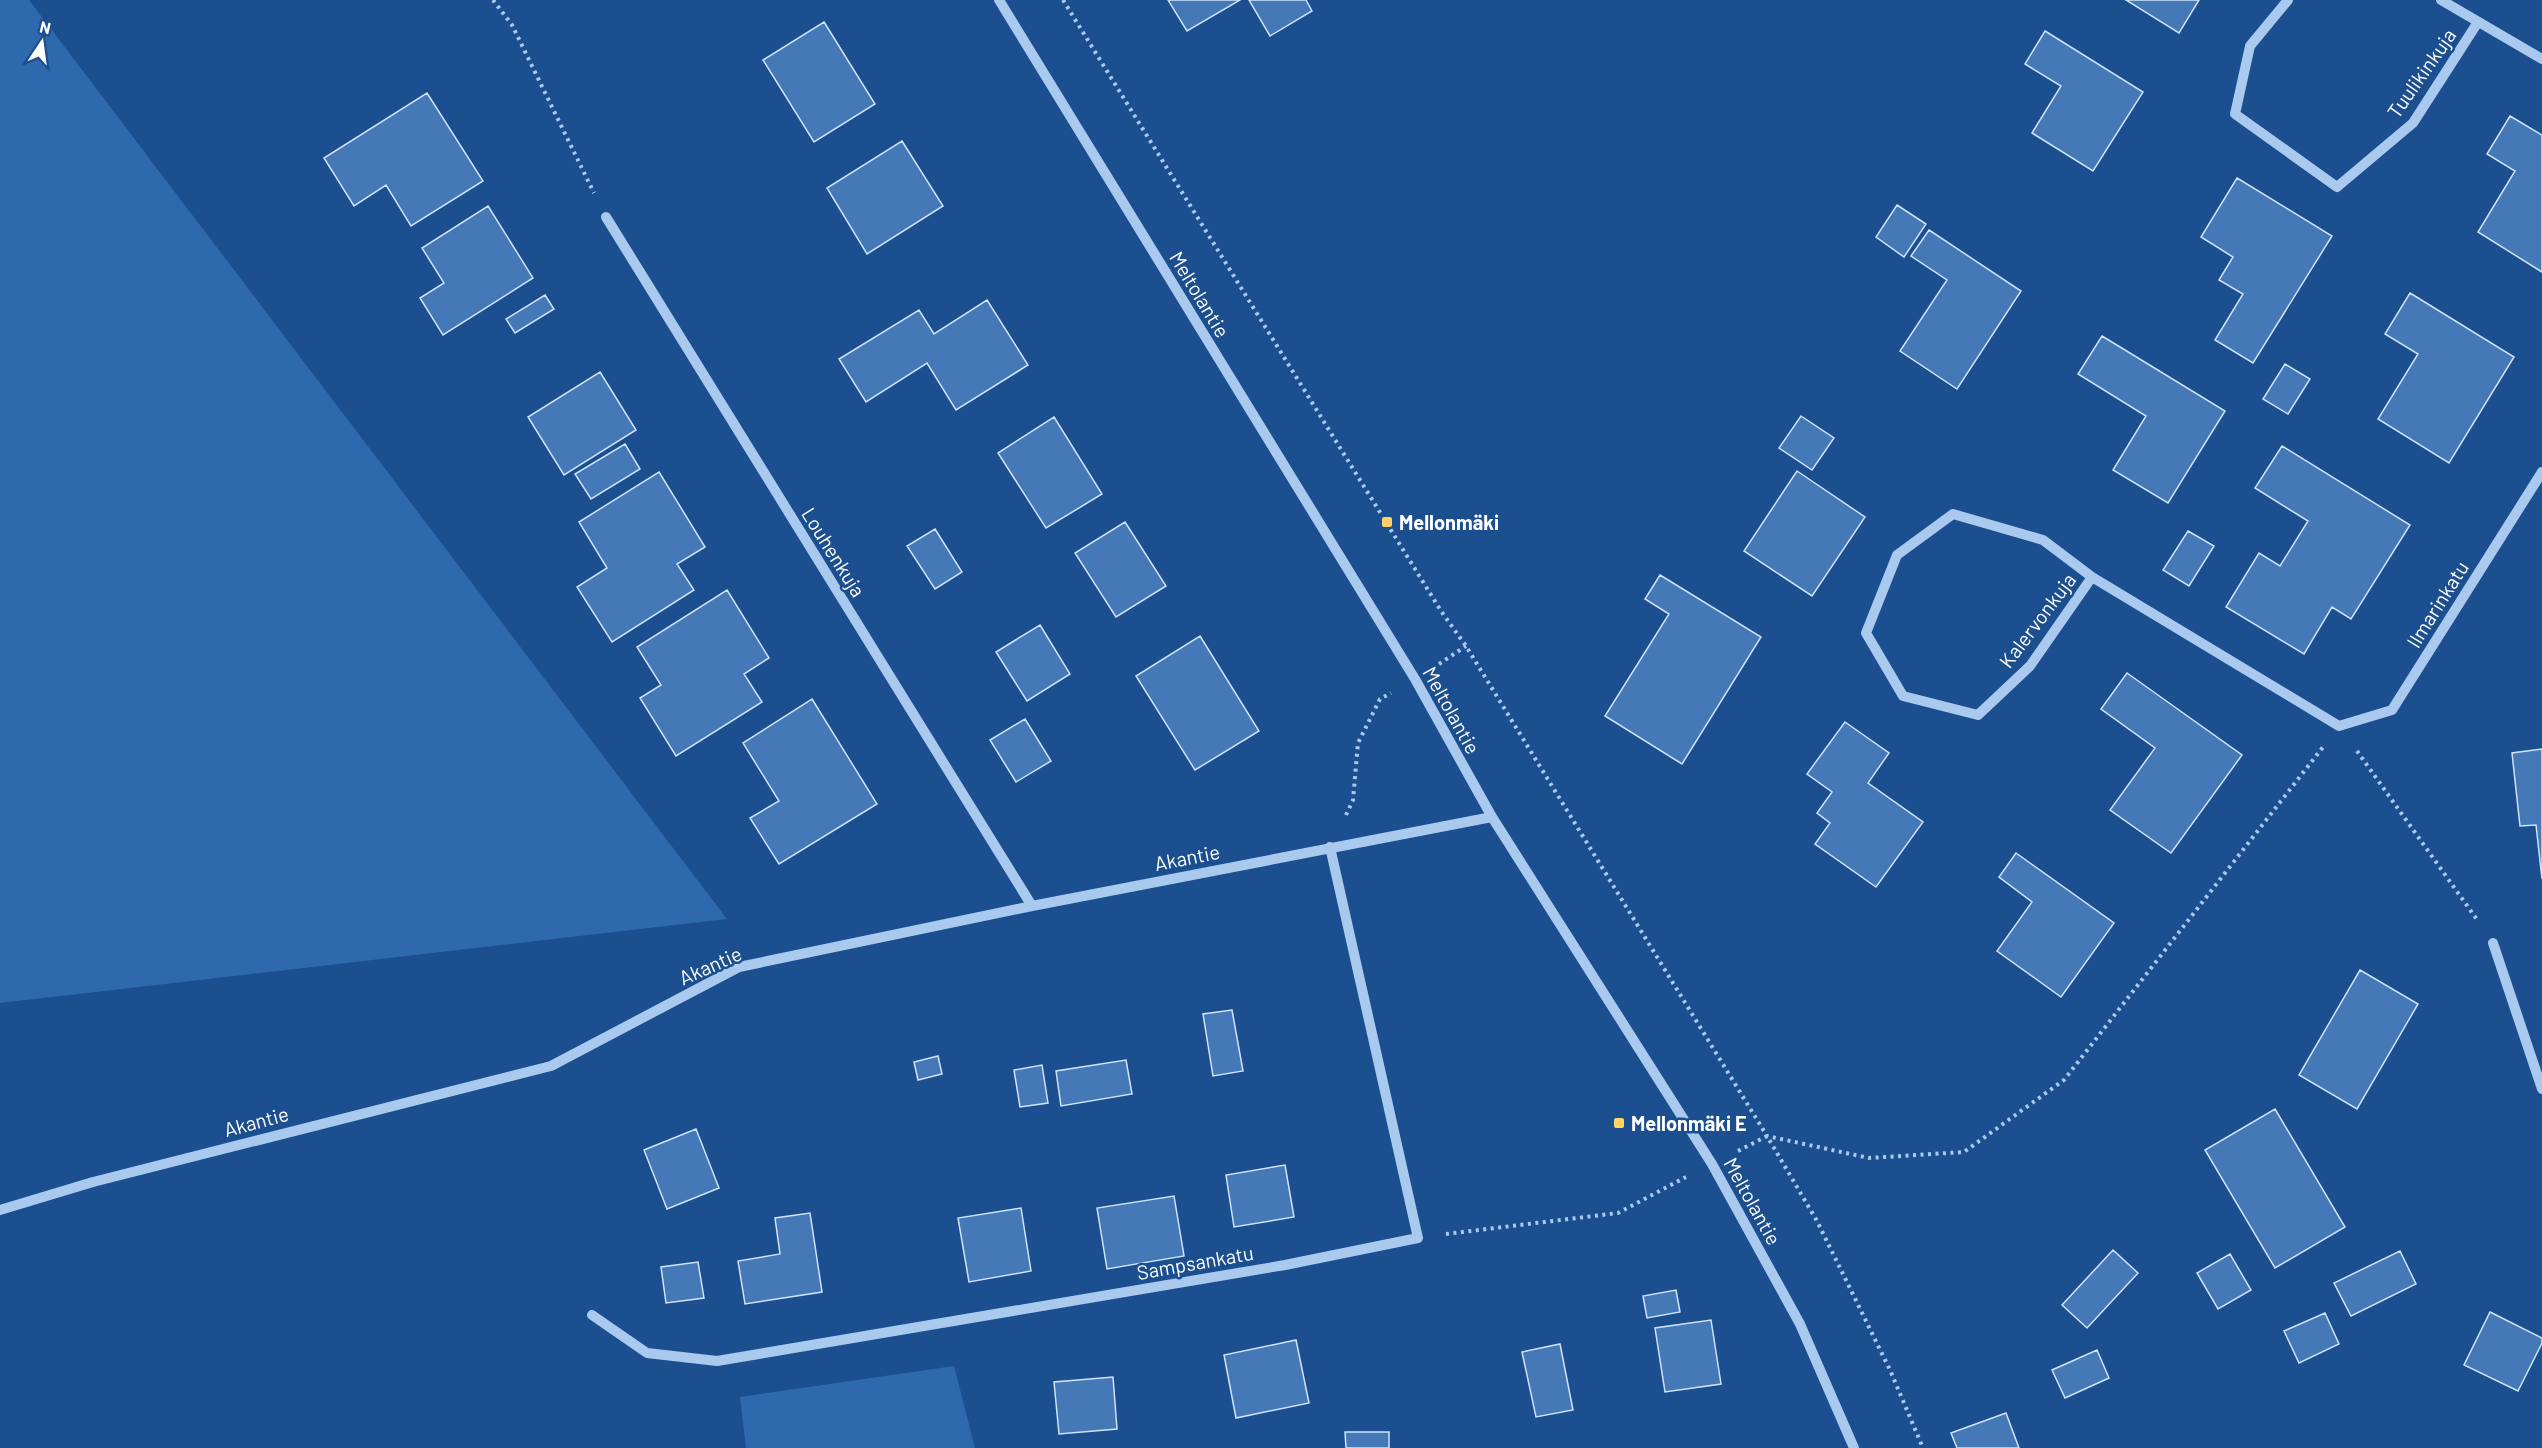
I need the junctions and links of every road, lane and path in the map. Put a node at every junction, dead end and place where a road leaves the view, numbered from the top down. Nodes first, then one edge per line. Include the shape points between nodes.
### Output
1 (493, 0) edge
2 (999, 0) edge
3 (1063, 0) edge
4 (2288, 0) edge
5 (2441, 0) edge
6 (2478, 22) junction
7 (2542, 59) edge
8 (606, 217) joint
9 (2542, 472) edge
10 (2092, 577) junction
11 (1466, 646) junction
12 (1415, 680) junction
13 (2340, 726) junction
14 (1492, 817) junction
15 (1330, 847) junction
16 (1032, 906) junction
17 (2493, 943) joint
18 (2542, 1089) edge
19 (1767, 1136) junction
20 (1712, 1164) junction
21 (0, 1210) edge
22 (1418, 1238) junction
23 (592, 1315) dead end
24 (1854, 1448) edge
25 (1923, 1448) edge

1 - 8 path via 512,25
2 - 12 street, Meltolantie
3 - 11 path
4 - 6 street, Tuulikinkuja via 2250,46 2235,114 2337,187 2414,123
5 - 6 street, Tuulikinkuja
6 - 7 street, Tuulikinkuja
8 - 16 street, Louhenkuja
9 - 13 street, Ilmarinkatu via 2392,710
10 - 10 street, Kalervonkuja via 2043,540 1953,513 1897,555 1866,633 1903,696 1978,716 2030,666
10 - 13 street, Kalervonkuja
11 - 12 path
11 - 19 path
12 - 14 street, Meltolantie
12 - 15 path via 1380,699 1358,743 1353,800
13 - 17 path
13 - 19 path via 2064,1080 1964,1152 1869,1158
14 - 15 street, Akantie
14 - 20 street, Meltolantie
15 - 16 street, Akantie
15 - 22 street
16 - 21 street, Akantie via 739,967 551,1066 151,1167
17 - 18 street
19 - 20 path
19 - 25 path via 1816,1221 1890,1370
20 - 22 path via 1618,1213
20 - 24 street, Meltolantie via 1800,1324
22 - 23 street, Sampsankatu via 1285,1265 717,1361 647,1353

